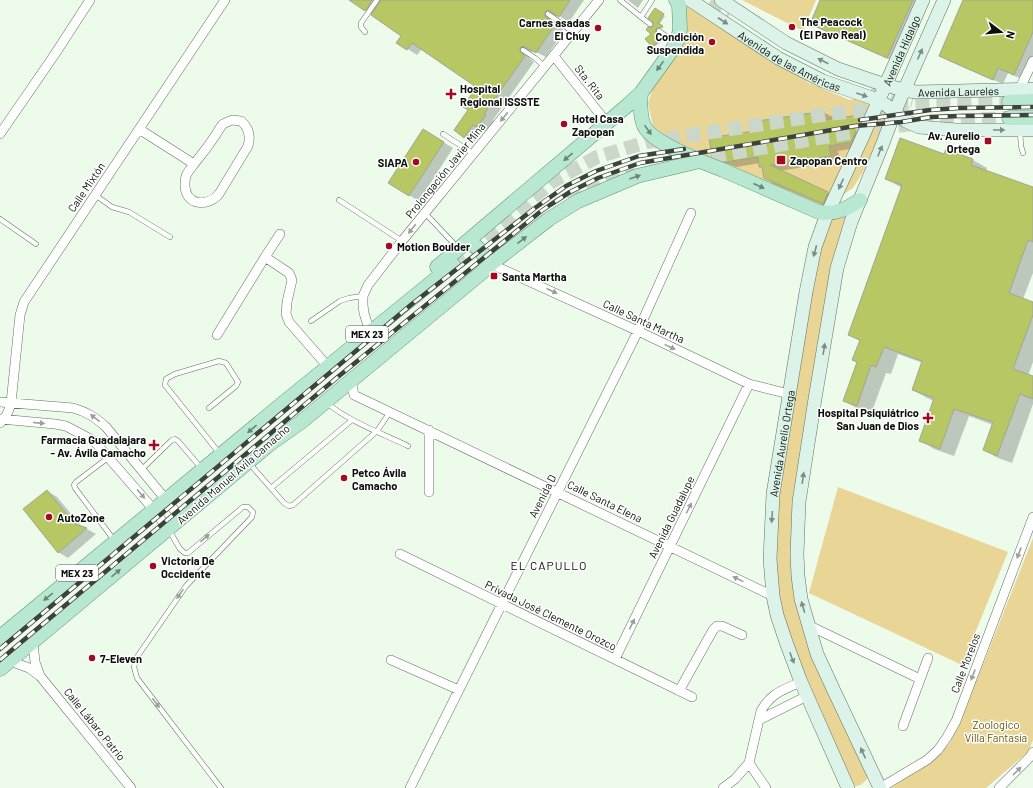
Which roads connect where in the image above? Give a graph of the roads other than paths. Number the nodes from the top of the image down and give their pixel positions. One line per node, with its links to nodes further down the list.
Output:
1 (90, 0): 37 (street)
2 (225, 0): 34 (street, Calle Mixtón)
3 (377, 0): 15 (lane)
4 (599, 0): 16 (street, Prolongación Javier Mina)
5 (620, 0): 12 (lane)
6 (652, 0): 12 (lane)
7 (721, 0): 22 (main road, Avenida de las Américas, one-way to 7)
8 (923, 0): 22 (main road, Avenida Hidalgo)
9 (944, 0): 24 (main road, Avenida Hidalgo, one-way to 9)
10 (683, 1): 17 (main road); 27 (main road, Avenida de las Américas, one-way to 27)
11 (548, 14): 16 (lane)
12 (641, 17): 13 (lane)
13 (650, 24)
14 (659, 31): 17 (lane)
15 (366, 32)
16 (573, 32): 19 (street, Prolongación Javier Mina)
17 (676, 44): 26 (main road, one-way to 26)
18 (523, 50): 21 (lane)
19 (554, 56): 21 (street, Prolongación Javier Mina); 33 (street, Sta. Rita)
20 (1033, 61): 25 (street)
21 (545, 67): 40 (street, Prolongación Javier Mina, one-way to 40)
22 (885, 85): 24 (main road, Avenida Laureles); 27 (main road, Avenida Hidalgo)
23 (1033, 89): 25 (main road, Avenida Laureles)
24 (904, 90): 25 (main road, Avenida Laureles); 30 (main road, Avenida Hidalgo)
25 (1019, 90)
26 (641, 93): 33 (main road); 41 (main road, one-way to 41)
27 (878, 100): 30 (main road, Avenida de las Américas); 48 (main road, Avenida Aurelio Ortega, one-way to 48)
28 (1033, 101): 29 (main road, Avenida Laureles)
29 (1009, 102)
30 (895, 111): 35 (main road, one-way to 35); 45 (main road, one-way to 30)
31 (1008, 118): 32 (main road)
32 (1033, 118)
33 (607, 123): 54 (main road, one-way to 54)
34 (139, 129): 42 (street); 43 (street, Calle Mixtón)
35 (1019, 130): 36 (main road); 39 (lane)
36 (1033, 130)
37 (0, 134)
38 (444, 134): 40 (lane)
39 (1023, 153)
40 (474, 154): 46 (street, Prolongación Javier Mina)
41 (700, 162): 48 (main road, one-way to 48); 57 (main road, one-way to 41)
42 (194, 164): 42 (street)
43 (95, 196): 51 (lane); 70 (street, Calle Mixtón)
44 (339, 200): 52 (lane)
45 (860, 200): 48 (main road); 98 (main road, one-way to 45)
46 (425, 212): 52 (street, Prolongación Javier Mina, one-way to 52); 54 (lane)
47 (691, 213): 62 (street, Avenida D)
48 (827, 214): 67 (main road, Avenida Aurelio Ortega, one-way to 67)
49 (0, 220): 53 (lane)
50 (280, 234): 55 (street)
51 (170, 237)
52 (402, 241): 59 (street, Prolongación Javier Mina)
53 (36, 244)
54 (463, 246): 57 (main road); 61 (main road)
55 (265, 257): 63 (street); 64 (street)
56 (453, 265): 71 (main road, Avenida Manuel Ávila Camacho / MEX 23)
57 (488, 267): 62 (street, Calle Santa Martha, one-way to 62); 65 (main road)
58 (465, 279): 78 (main road, Avenida Manuel Ávila Camacho / MEX 23)
59 (363, 296): 60 (lane); 61 (street)
60 (311, 321)
61 (368, 326): 64 (main road)
62 (638, 331): 66 (street, Calle Santa Martha, one-way to 66); 87 (street, Avenida D)
63 (217, 335)
64 (323, 361): 71 (main road)
65 (351, 380): 69 (main road); 73 (street, Calle Santa Elena)
66 (748, 384): 67 (street, Calle Santa Martha); 94 (street, Avenida Guadalupe, one-way to 66)
67 (789, 394): 96 (main road, Avenida Aurelio Ortega, one-way to 96)
68 (0, 402): 70 (street)
69 (324, 402): 74 (lane); 78 (main road)
70 (12, 403): 75 (street); 83 (street, one-way to 70)
71 (282, 404): 80 (main road, Avenida Manuel Ávila Camacho / MEX 23, one-way to 80)
72 (209, 408): 80 (lane)
73 (390, 412): 76 (street, Calle Santa Elena); 77 (lane)
74 (352, 420): 77 (lane); 85 (lane)
75 (1, 421): 81 (street, one-way to 81)
76 (429, 430): 86 (street); 87 (street, Calle Santa Elena)
77 (377, 431): 79 (lane); 85 (lane)
78 (270, 444): 82 (main road, Avenida Manuel Ávila Camacho / MEX 23)
79 (408, 446)
80 (221, 455): 84 (main road, Avenida Manuel Ávila Camacho / MEX 23)
81 (109, 457): 89 (street, one-way to 89); 93 (lane)
82 (248, 462): 85 (lane); 91 (main road, Avenida Manuel Ávila Camacho / MEX 23)
83 (141, 470): 84 (lane); 88 (street)
84 (203, 470): 88 (main road, Avenida Manuel Ávila Camacho / MEX 23)
85 (271, 488)
86 (429, 492)
87 (558, 492): 94 (street, Calle Santa Elena); 97 (street, Avenida D)
88 (166, 500): 89 (main road, Avenida Manuel Ávila Camacho / MEX 23); 91 (street)
89 (154, 510): 92 (street); 93 (main road, Avenida Manuel Ávila Camacho / MEX 23)
90 (1033, 517): 122 (street, Calle Morelos, one-way to 122)
91 (182, 518): 92 (main road, Avenida Manuel Ávila Camacho / MEX 23)
92 (168, 529): 101 (main road, Avenida Manuel Ávila Camacho / MEX 23, one-way to 92); 117 (lane, one-way to 117)
93 (116, 542): 100 (main road, Avenida Manuel Ávila Camacho / MEX 23, one-way to 100)
94 (670, 546): 96 (street, Calle Santa Elena, one-way to 94); 103 (street, Avenida Guadalupe, one-way to 94)
95 (400, 554): 97 (street, Privada José Clemente Orozco)
96 (773, 596): 108 (main road, Avenida Aurelio Ortega, one-way to 108)
97 (502, 604): 103 (street, Privada José Clemente Orozco); 109 (street, Avenida D)
98 (808, 625): 107 (street); 122 (main road, one-way to 98)
99 (742, 635): 110 (street)
100 (0, 637)
101 (33, 642): 105 (main road, Avenida Manuel Ávila Camacho / MEX 23); 106 (street, Calle Lábaro Patrio)
102 (928, 658): 107 (street)
103 (615, 659): 110 (street, Privada José Clemente Orozco)
104 (391, 660): 109 (street)
105 (5, 665): 106 (street, Calle Lábaro Patrio)
106 (40, 676): 116 (street, Calle Lábaro Patrio)
107 (920, 679): 113 (street)
108 (804, 689): 112 (street); 112 (street); 121 (main road, Avenida Aurelio Ortega)
109 (459, 690): 118 (street, Avenida D)
110 (679, 691): 111 (street, Privada José Clemente Orozco)
111 (692, 697)
112 (759, 720): 115 (street)
113 (903, 726)
114 (1033, 752): 123 (street, one-way to 114)
115 (749, 763): 119 (street); 120 (street)
116 (131, 788)
117 (221, 788)
118 (410, 788)
119 (723, 788)
120 (766, 788)
121 (848, 788)
122 (880, 788)
123 (1000, 788)

